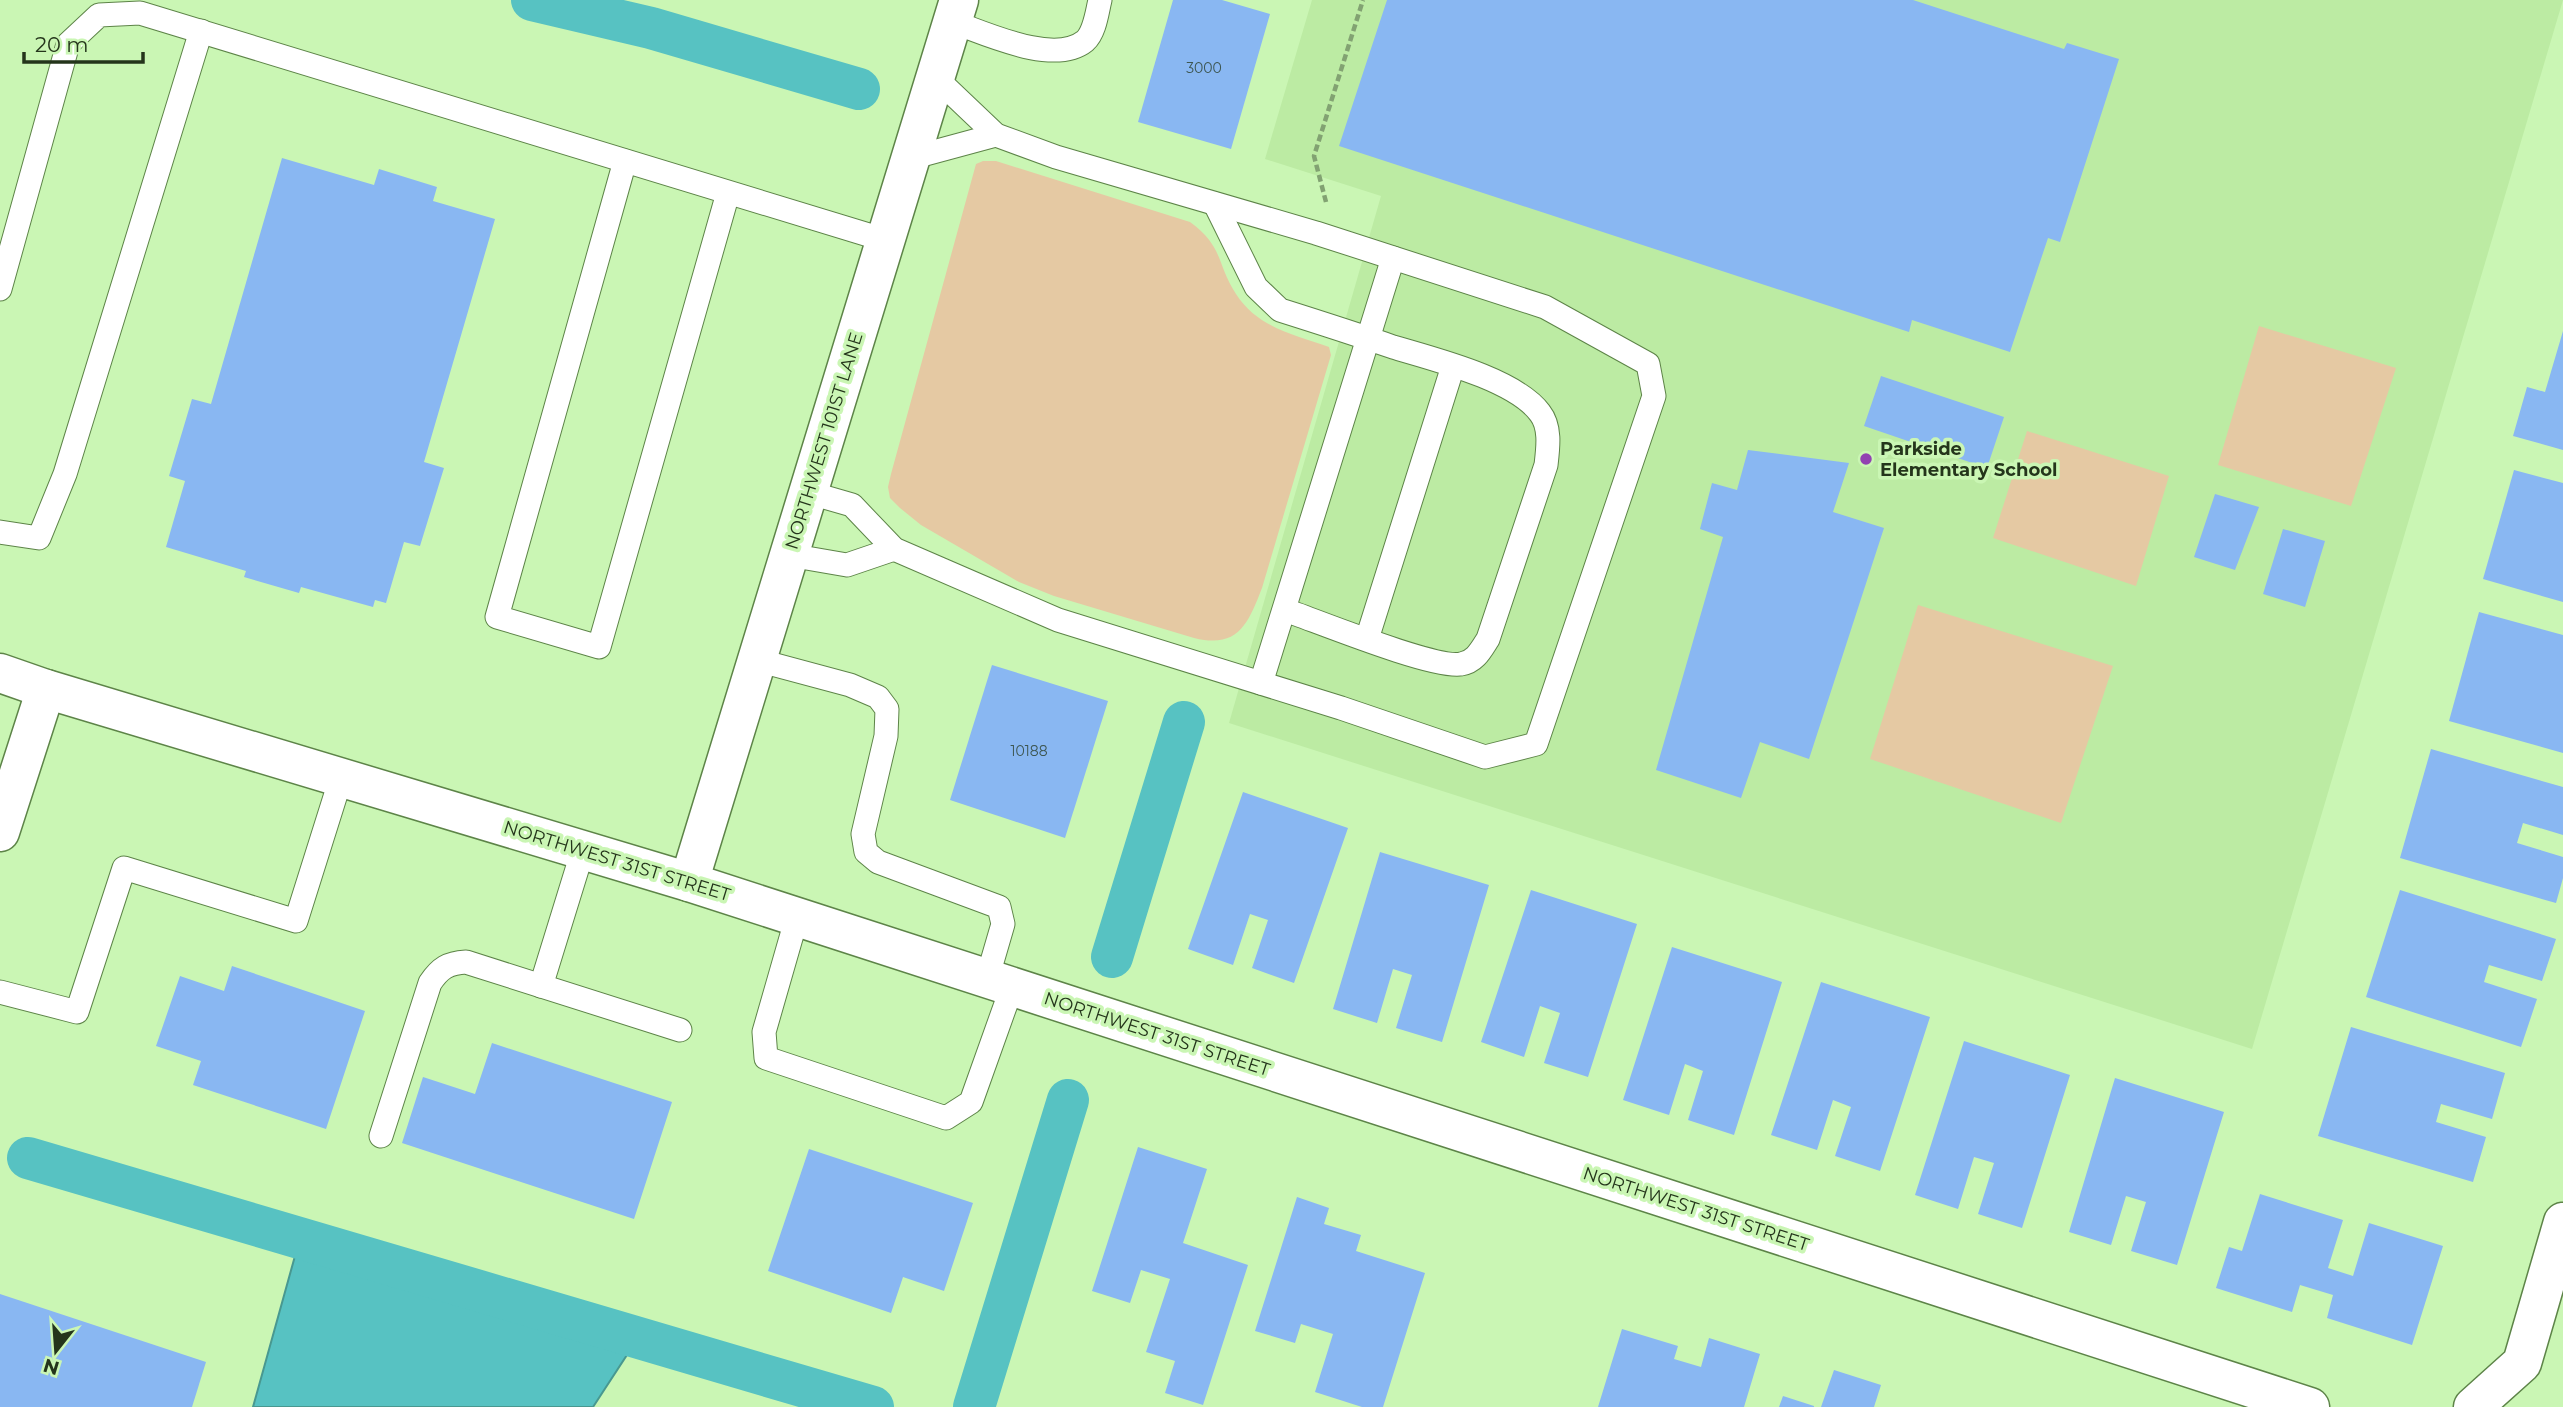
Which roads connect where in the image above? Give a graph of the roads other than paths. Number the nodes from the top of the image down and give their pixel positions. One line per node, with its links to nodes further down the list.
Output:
1 (1100, 0): 2 (lane)
2 (952, 7): 4 (street, NORTHWEST 101ST LANE)
3 (201, 31): 7 (lane); 12 (lane); 16 (lane)
4 (935, 77): 5 (lane); 6 (street, NORTHWEST 101ST LANE)
5 (996, 135): 6 (lane); 9 (lane)
6 (911, 158): 10 (street, NORTHWEST 101ST LANE)
7 (625, 161): 8 (lane); 8 (lane)
8 (729, 192): 10 (lane)
9 (1215, 204): 11 (lane); 13 (lane)
10 (885, 240): 15 (street, NORTHWEST 101ST LANE)
11 (1393, 258): 13 (lane); 23 (lane)
12 (0, 289)
13 (1368, 338): 14 (lane); 19 (lane)
14 (1453, 366): 20 (lane); 20 (lane)
15 (807, 492): 17 (lane); 18 (street, NORTHWEST 101ST LANE)
16 (0, 532)
17 (894, 549): 18 (lane); 23 (lane)
18 (789, 555): 21 (street, NORTHWEST 101ST LANE)
19 (1284, 610): 20 (lane); 23 (lane)
20 (1367, 639)
21 (757, 660): 28 (street, NORTHWEST 101ST LANE); 30 (lane)
22 (0, 673): 24 (street, NORTHWEST 31ST STREET)
23 (1261, 683)
24 (46, 689): 25 (street, NORTHWEST 31ST STREET); 26 (street)
25 (341, 778): 27 (street, NORTHWEST 31ST STREET); 32 (lane)
26 (0, 832)
27 (583, 850): 28 (street, NORTHWEST 31ST STREET); 31 (lane)
28 (689, 882): 29 (street, NORTHWEST 31ST STREET)
29 (797, 917): 30 (street, NORTHWEST 31ST STREET); 30 (lane)
30 (999, 983): 36 (street, NORTHWEST 31ST STREET)
31 (541, 986): 33 (lane); 34 (lane)
32 (0, 992)
33 (680, 1030)
34 (381, 1136)
35 (2563, 1222): 37 (street)
36 (2310, 1407)
37 (2473, 1407)

